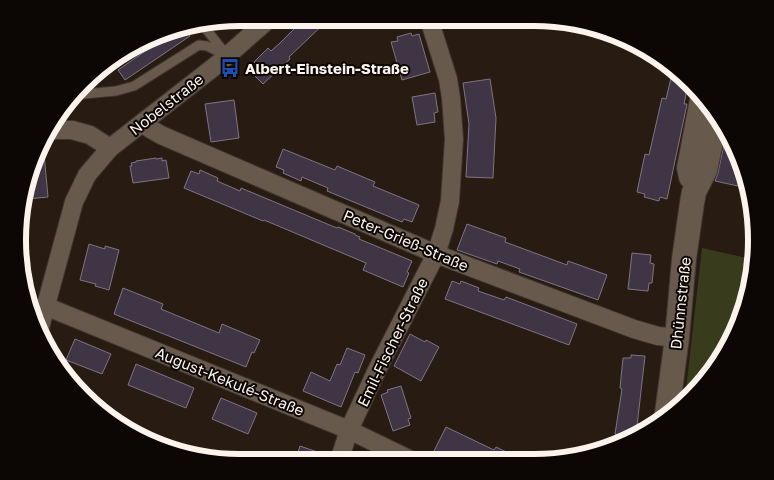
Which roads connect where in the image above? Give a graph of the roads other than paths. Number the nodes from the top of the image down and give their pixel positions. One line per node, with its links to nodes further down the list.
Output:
1 (261, 26): 4 (street, Nobelstraße)
2 (431, 26): 12 (street, Emil-Fischer-Straße)
3 (206, 29): 4 (lane)
4 (227, 56): 5 (lane); 7 (street, Nobelstraße)
5 (84, 94)
6 (701, 106): 11 (main road, Dhünnstraße)
7 (143, 122): 10 (street, Nobelstraße); 12 (street, Peter-Grieß-Straße)
8 (714, 125): 11 (main road, Dhünnstraße)
9 (57, 130): 10 (street)
10 (110, 148): 13 (street)
11 (694, 192): 15 (main road, Dhünnstraße)
12 (436, 254): 15 (street, Peter-Grieß-Straße); 17 (street, Emil-Fischer-Straße)
13 (45, 306): 14 (street); 17 (street, August-Kekulé-Straße)
14 (42, 319)
15 (677, 338): 16 (main road, Dhünnstraße)
16 (668, 407)
17 (349, 430): 18 (street, Emil-Fischer-Straße); 19 (street, August-Kekulé-Straße)
18 (341, 454)
19 (397, 454)

